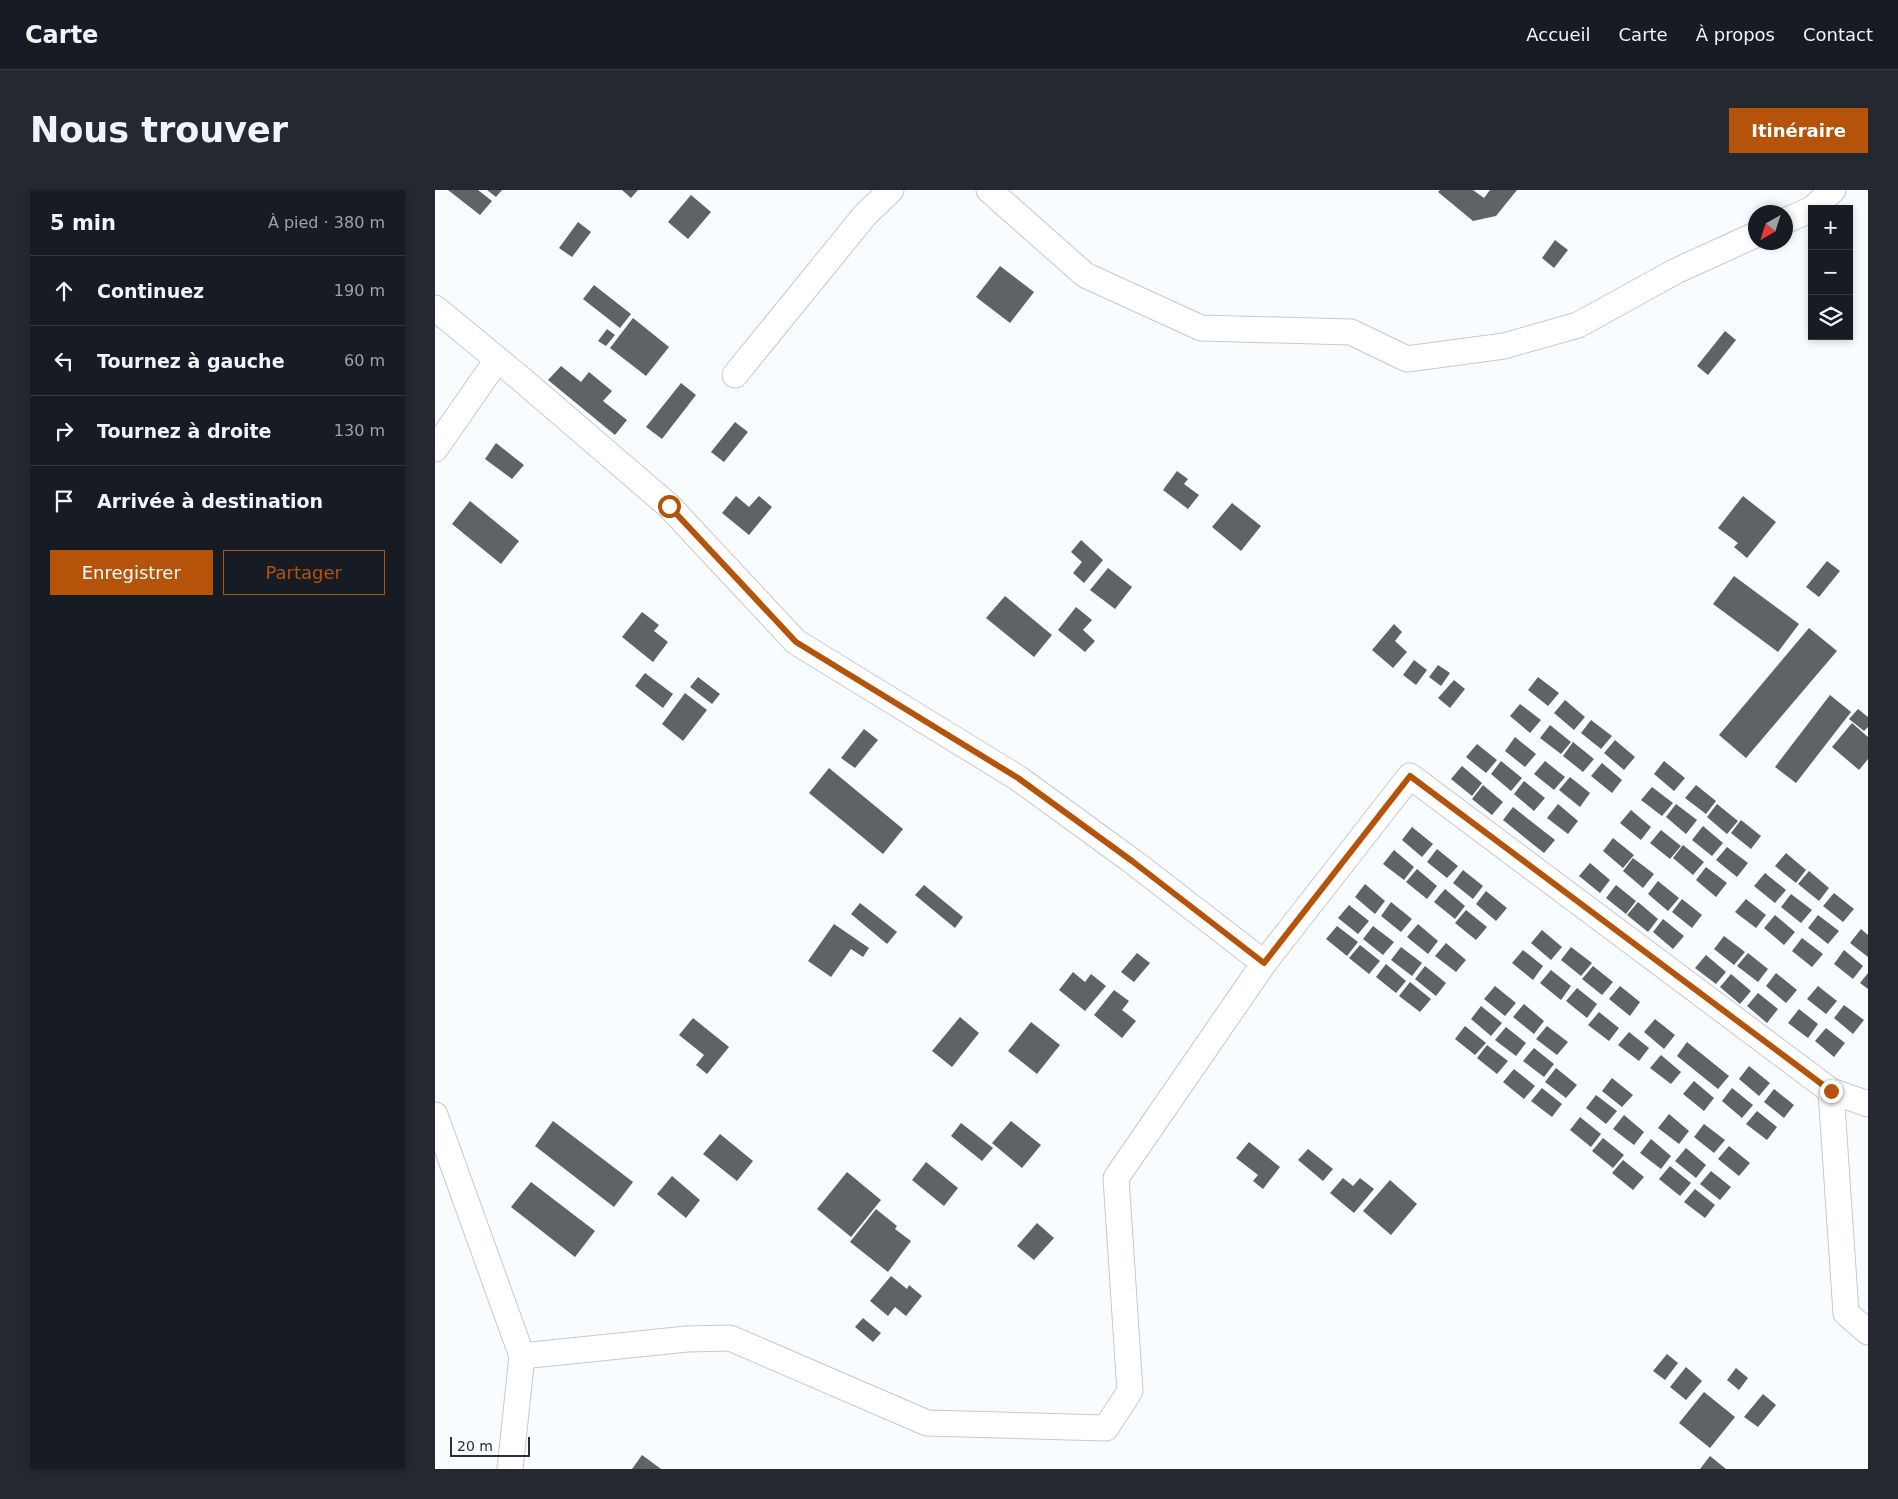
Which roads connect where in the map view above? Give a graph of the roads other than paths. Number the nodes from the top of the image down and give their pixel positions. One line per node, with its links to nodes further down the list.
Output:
1 (891, 190): 10 (street)
2 (989, 190): 7 (street)
3 (1833, 190): 4 (street)
4 (1816, 205)
5 (1808, 211): 6 (street)
6 (1793, 217)
7 (1748, 238)
8 (435, 308): 9 (street)
9 (497, 360): 11 (street); 12 (street)
10 (735, 375)
11 (435, 449)
12 (1264, 963): 13 (street); 17 (street)
13 (1831, 1091): 14 (street); 16 (street)
14 (1868, 1104)
15 (435, 1115): 17 (street)
16 (1868, 1332)
17 (522, 1356): 18 (street)
18 (510, 1469)

